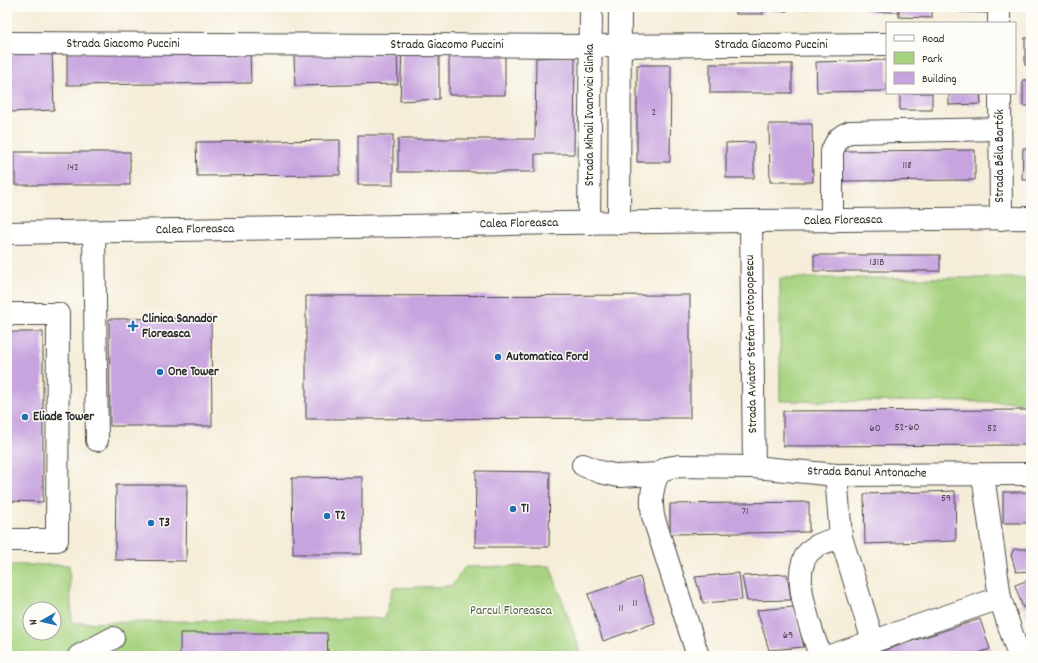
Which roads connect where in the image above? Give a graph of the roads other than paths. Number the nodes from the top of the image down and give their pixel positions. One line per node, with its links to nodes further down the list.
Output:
1 (591, 7): 7 (street, Strada Mihail Ivanovici Glinka)
2 (620, 7): 8 (street)
3 (999, 7): 4 (street)
4 (999, 22)
5 (7, 43): 7 (street, Strada Giacomo Puccini)
6 (886, 44): 8 (street, Strada Giacomo Puccini)
7 (590, 46): 8 (street, Strada Giacomo Puccini); 15 (street, Strada Mihail Ivanovici Glinka)
8 (620, 46): 16 (street)
9 (1000, 94): 10 (street, Strada Béla Bartók)
10 (1000, 129): 12 (street, Strada Béla Bartók); 13 (street)
11 (1031, 218): 12 (street, Calea Floreasca)
12 (1001, 219): 13 (street, Calea Floreasca)
13 (832, 221): 14 (street, Calea Floreasca)
14 (751, 222): 16 (street, Calea Floreasca); 22 (street, Strada Aviator Stefan Protopopescu)
15 (589, 223): 16 (street, Calea Floreasca); 17 (street, Calea Floreasca)
16 (619, 223)
17 (94, 232): 18 (street, Calea Floreasca); 20 (street)
18 (11, 235)
19 (7, 314): 28 (street)
20 (97, 440)
21 (583, 465): 23 (street, Strada Banul Antonache)
22 (754, 467): 23 (street, Strada Banul Antonache); 26 (street, Strada Banul Antonache)
23 (658, 474): 33 (street)
24 (983, 474): 25 (street, Strada Banul Antonache); 26 (street, Strada Banul Antonache); 29 (street)
25 (1031, 474)
26 (836, 475): 27 (street)
27 (841, 537): 31 (street); 34 (street)
28 (7, 540)
29 (1000, 598): 31 (street); 36 (street)
30 (113, 638): 32 (street)
31 (874, 640): 35 (street)
32 (79, 656)
33 (698, 656)
34 (820, 656)
35 (830, 656)
36 (1019, 656)

